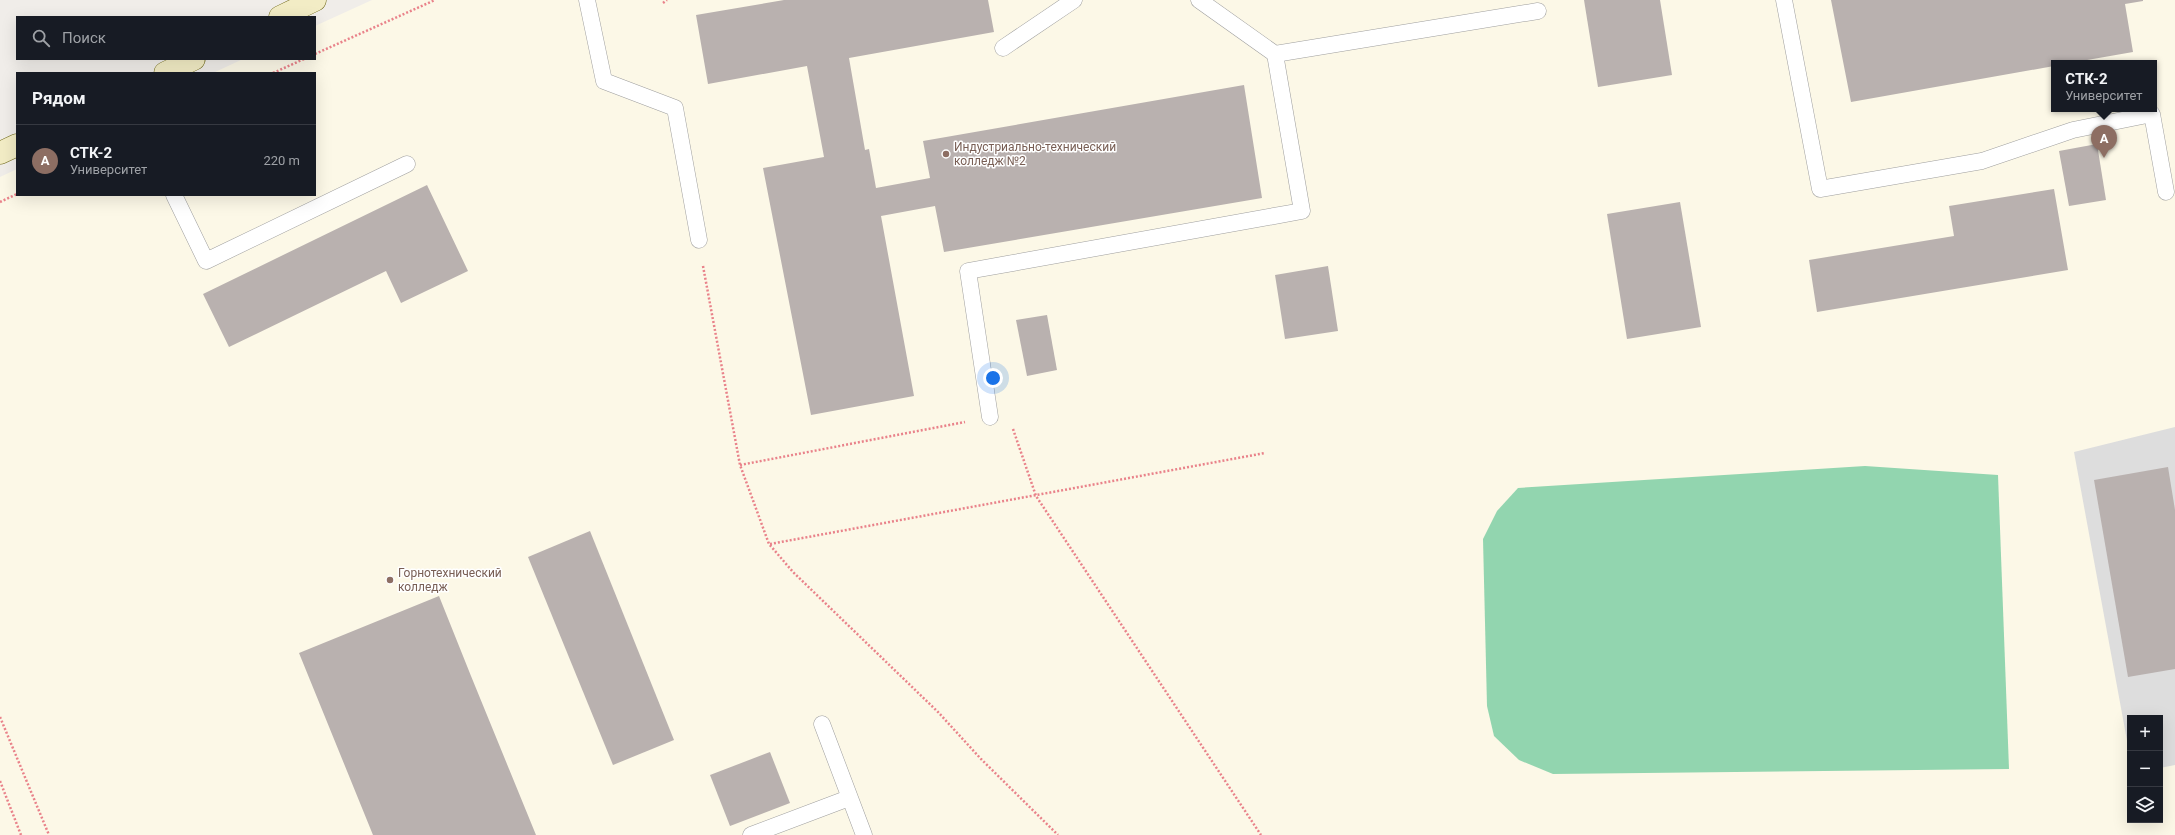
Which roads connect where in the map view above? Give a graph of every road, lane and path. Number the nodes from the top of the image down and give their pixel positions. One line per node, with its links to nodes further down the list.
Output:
1 (315, 0): 10 (street)
2 (435, 0): 12 (path)
3 (587, 0): 25 (lane)
4 (667, 0): 8 (path)
5 (1074, 0): 11 (lane)
6 (1199, 0): 13 (lane)
7 (1784, 0): 21 (lane)
8 (663, 3)
9 (1538, 11): 13 (lane)
10 (282, 16)
11 (1003, 48)
12 (316, 54)
13 (1275, 54): 26 (lane)
14 (192, 60): 16 (street)
15 (302, 60): 17 (path)
16 (167, 72)
17 (275, 72)
18 (16, 145): 19 (street)
19 (0, 153)
20 (406, 164): 23 (lane)
21 (2166, 192)
22 (16, 194): 24 (path)
23 (174, 196)
24 (0, 202)
25 (698, 240): 28 (path)
26 (990, 417): 28 (path); 29 (path)
27 (1265, 453): 29 (path)
28 (740, 465): 30 (path)
29 (1036, 496): 30 (path); 40 (path)
30 (769, 544): 39 (path)
31 (0, 717): 36 (path)
32 (822, 724): 34 (lane)
33 (0, 781): 35 (path)
34 (850, 798): 37 (lane); 38 (lane)
35 (21, 835)
36 (49, 835)
37 (751, 835)
38 (864, 835)
39 (1058, 835)
40 (1261, 835)

